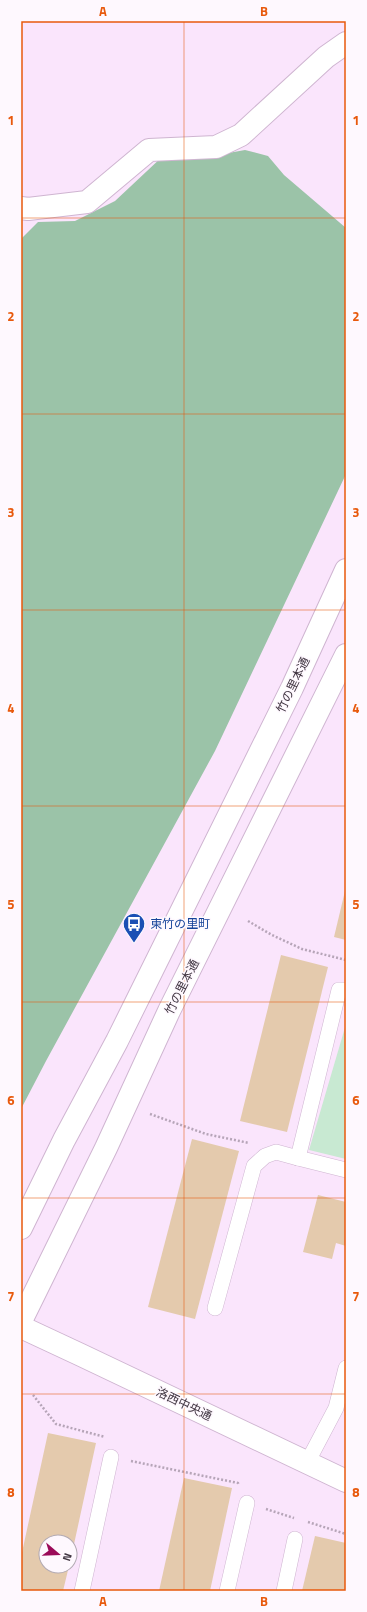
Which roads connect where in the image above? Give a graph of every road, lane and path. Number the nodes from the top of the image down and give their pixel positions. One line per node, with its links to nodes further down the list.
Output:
1 (346, 43): 2 (street)
2 (23, 212)
3 (346, 570): 12 (street, 竹の里本通)
4 (346, 654): 14 (street, 竹の里本通)
5 (248, 921): 6 (path)
6 (346, 960)
7 (346, 990): 10 (lane)
8 (150, 1114): 9 (path)
9 (276, 1152): 10 (lane); 13 (lane)
10 (298, 1158): 11 (lane)
11 (346, 1170)
12 (21, 1228)
13 (215, 1308)
14 (21, 1321)
15 (21, 1327): 19 (street, 洛西中央通)
16 (346, 1368): 19 (lane)
17 (33, 1395): 18 (path)
18 (111, 1457): 21 (path); 26 (lane)
19 (307, 1463): 20 (street, 洛西中央通)
20 (346, 1482)
21 (247, 1503): 22 (path); 27 (lane)
22 (296, 1519)
23 (303, 1521): 24 (path)
24 (346, 1534)
25 (295, 1539): 28 (lane)
26 (82, 1591)
27 (227, 1591)
28 (284, 1591)

